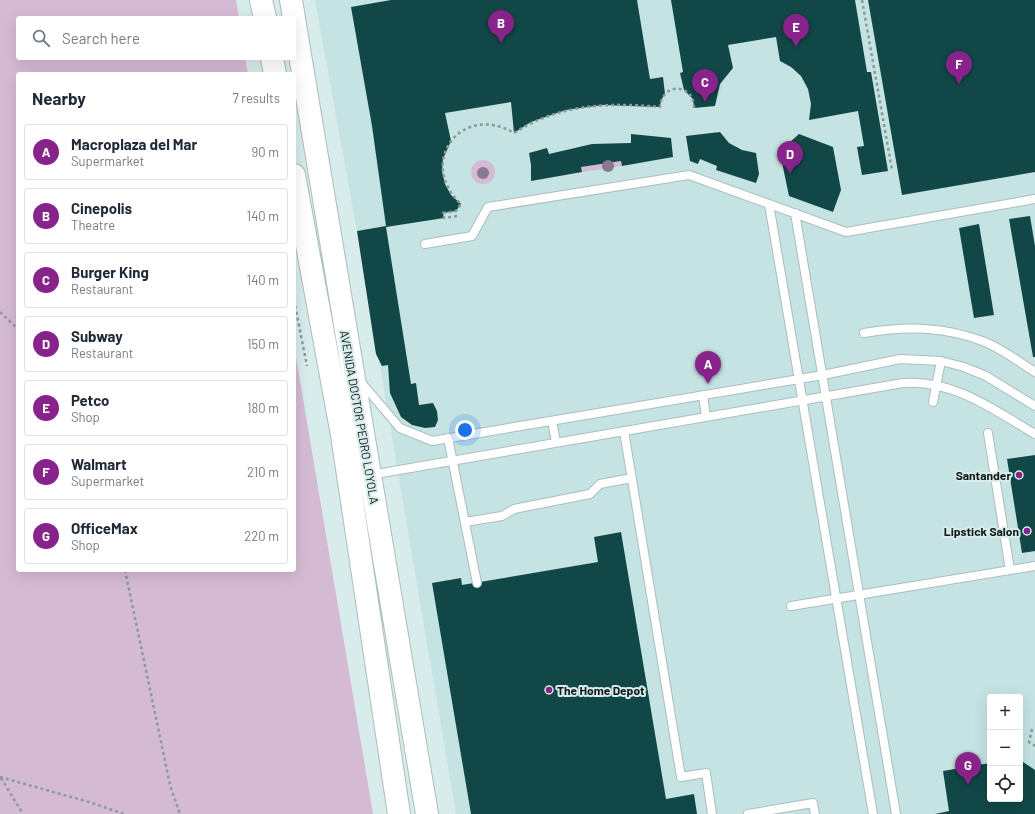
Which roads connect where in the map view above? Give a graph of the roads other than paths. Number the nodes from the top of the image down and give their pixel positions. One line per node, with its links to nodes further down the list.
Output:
1 (261, 0): 3 (main road)
2 (291, 0): 4 (main road, AVENIDA DOCTOR PEDRO LOYOLA)
3 (265, 16)
4 (294, 16)
5 (296, 31): 15 (main road, AVENIDA DOCTOR PEDRO LOYOLA)
6 (272, 60): 7 (main road)
7 (275, 72)
8 (296, 187): 30 (main road, AVENIDA DOCTOR PEDRO LOYOLA)
9 (1035, 199): 11 (lane)
10 (769, 204): 11 (lane); 12 (lane); 18 (lane)
11 (796, 213): 17 (lane)
12 (426, 244)
13 (864, 333): 16 (lane)
14 (941, 361): 17 (lane); 19 (lane); 24 (lane)
15 (351, 369): 31 (lane); 34 (main road, AVENIDA DOCTOR PEDRO LOYOLA)
16 (1035, 372)
17 (823, 375): 18 (lane); 21 (lane)
18 (799, 379): 20 (lane); 22 (lane)
19 (936, 385): 21 (lane); 23 (lane); 29 (lane)
20 (703, 395): 25 (lane); 26 (lane)
21 (826, 396): 22 (lane); 40 (lane)
22 (803, 400): 25 (lane); 41 (lane)
23 (932, 402)
24 (1035, 406)
25 (706, 417): 27 (lane)
26 (552, 421): 31 (lane); 32 (lane)
27 (624, 431): 32 (lane); 35 (lane)
28 (988, 433): 38 (lane)
29 (1035, 434)
30 (342, 435): 34 (lane); 43 (main road, AVENIDA DOCTOR PEDRO LOYOLA)
31 (448, 438): 33 (lane)
32 (556, 442): 33 (lane)
33 (453, 460): 34 (lane); 36 (lane)
34 (363, 468): 44 (main road, AVENIDA DOCTOR PEDRO LOYOLA)
35 (632, 478): 36 (lane); 45 (lane)
36 (465, 522): 39 (lane)
37 (1035, 566): 38 (lane)
38 (1010, 570): 40 (lane)
39 (477, 583)
40 (859, 595): 41 (lane); 49 (lane)
41 (836, 599): 42 (lane); 48 (lane)
42 (792, 606)
43 (399, 814)
44 (427, 814)
45 (712, 814)
46 (748, 814): 47 (lane)
47 (815, 814)
48 (872, 814)
49 (896, 814)

